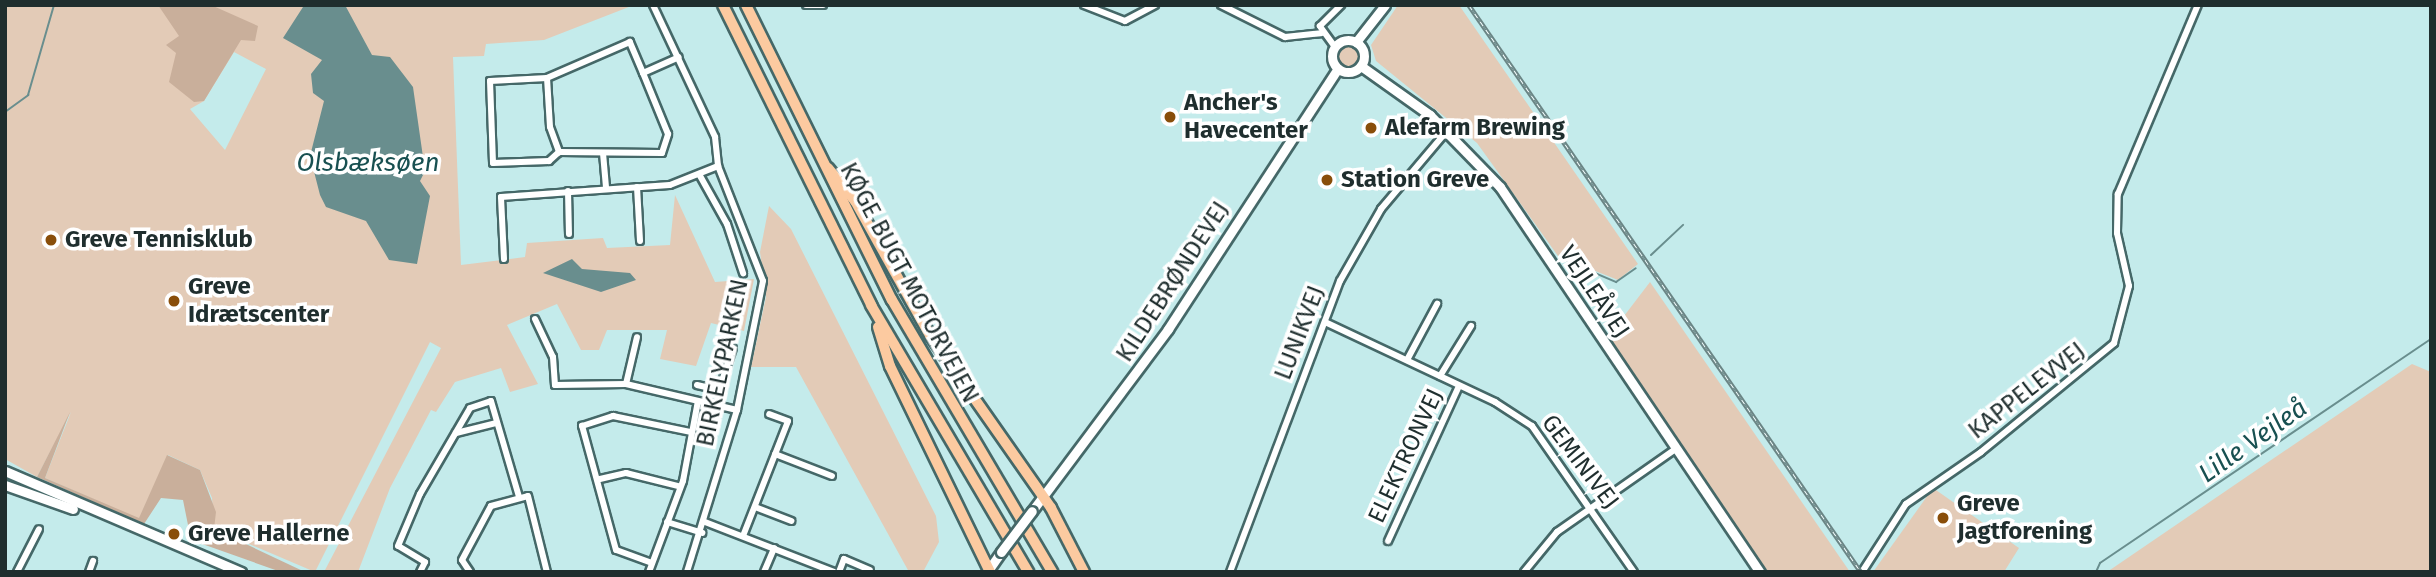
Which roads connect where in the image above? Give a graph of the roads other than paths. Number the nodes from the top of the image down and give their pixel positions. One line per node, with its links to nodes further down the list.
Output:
1 (653, 5): 15 (street, BIRKELYPARKEN)
2 (723, 5): 33 (highway, KØGE BUGT MOTORVEJEN)
3 (746, 5): 22 (highway, KØGE BUGT MOTORVEJEN)
4 (806, 5): 5 (street)
5 (823, 5)
6 (1084, 5): 7 (street)
7 (1155, 5)
8 (1221, 5): 12 (street)
9 (1341, 5): 12 (street)
10 (1385, 5): 13 (street)
11 (2198, 5): 94 (street, KAPPELEVVEJ)
12 (1321, 33): 14 (street)
13 (1356, 42): 14 (street); 16 (street)
14 (1335, 47): 17 (street)
15 (679, 57): 18 (street); 24 (street, BIRKELYPARKEN)
16 (1361, 66): 17 (street); 20 (street, VEJLEÅVEJ)
17 (1338, 68): 60 (street, KILDEBRØNDEVEJ)
18 (643, 73): 19 (street); 23 (street)
19 (547, 78): 21 (street); 21 (street)
20 (1447, 131): 36 (street, LUNIKVEJ); 53 (street, VEJLEÅVEJ)
21 (559, 152): 23 (street)
22 (815, 152): 60 (highway); 88 (highway, KØGE BUGT MOTORVEJEN)
23 (603, 153): 27 (street)
24 (718, 166): 25 (street); 48 (street, BIRKELYPARKEN)
25 (699, 174): 26 (street); 32 (street)
26 (637, 187): 27 (street); 30 (street)
27 (606, 188): 28 (street)
28 (568, 191): 29 (street); 31 (street)
29 (569, 234)
30 (640, 241)
31 (505, 259)
32 (743, 273)
33 (871, 304): 76 (highway); 87 (highway, KØGE BUGT MOTORVEJEN)
34 (1437, 304): 40 (street)
35 (535, 319): 42 (street)
36 (1325, 322): 40 (street, GEMINIVEJ); 90 (street, LUNIKVEJ)
37 (1471, 326): 41 (street)
38 (637, 337): 42 (street)
39 (733, 348): 45 (street)
40 (1407, 360): 41 (street, GEMINIVEJ)
41 (1440, 376): 44 (street, GEMINIVEJ)
42 (626, 384): 46 (street)
43 (698, 385): 45 (street)
44 (1459, 386): 63 (street, GEMINIVEJ); 71 (street, ELEKTRONVEJ)
45 (719, 390): 47 (street)
46 (698, 401): 47 (street); 51 (street)
47 (716, 405): 48 (street)
48 (737, 410): 67 (street, BIRKELYPARKEN)
49 (769, 414): 54 (street)
50 (496, 423): 52 (street); 52 (street); 61 (street)
51 (691, 432): 57 (street); 59 (street)
52 (456, 433): 80 (street)
53 (1677, 448): 63 (street); 93 (street, VEJLEÅVEJ)
54 (775, 454): 56 (street); 62 (street)
55 (5, 471): 64 (street)
56 (832, 476)
57 (600, 480): 59 (street); 74 (street)
58 (5, 485): 64 (street)
59 (678, 486): 66 (street)
60 (1043, 495): 76 (street, KILDEBRØNDEVEJ, bridge); 89 (highway)
61 (519, 497): 81 (street); 82 (street)
62 (755, 507): 65 (street); 70 (street)
63 (1591, 508): 91 (street); 92 (street, GEMINIVEJ)
64 (103, 518): 79 (street)
65 (791, 521)
66 (667, 522): 69 (street); 74 (street)
67 (705, 522): 69 (street, BIRKELYPARKEN); 70 (street)
68 (39, 529): 77 (street)
69 (702, 533): 84 (street, BIRKELYPARKEN)
70 (743, 536): 72 (street)
71 (1388, 541)
72 (774, 548): 85 (street); 86 (street)
73 (93, 561): 78 (street)
74 (652, 563): 83 (street)
75 (870, 570): 86 (street)
76 (989, 571)
77 (17, 572)
78 (89, 572)
79 (241, 572)
80 (420, 572)
81 (470, 572)
82 (547, 572)
83 (649, 572)
84 (687, 572)
85 (764, 572)
86 (836, 572)
87 (1028, 572)
88 (1052, 572)
89 (1084, 572)
90 (1230, 572)
91 (1524, 572)
92 (1634, 572)
93 (1760, 572)
94 (1862, 572)

